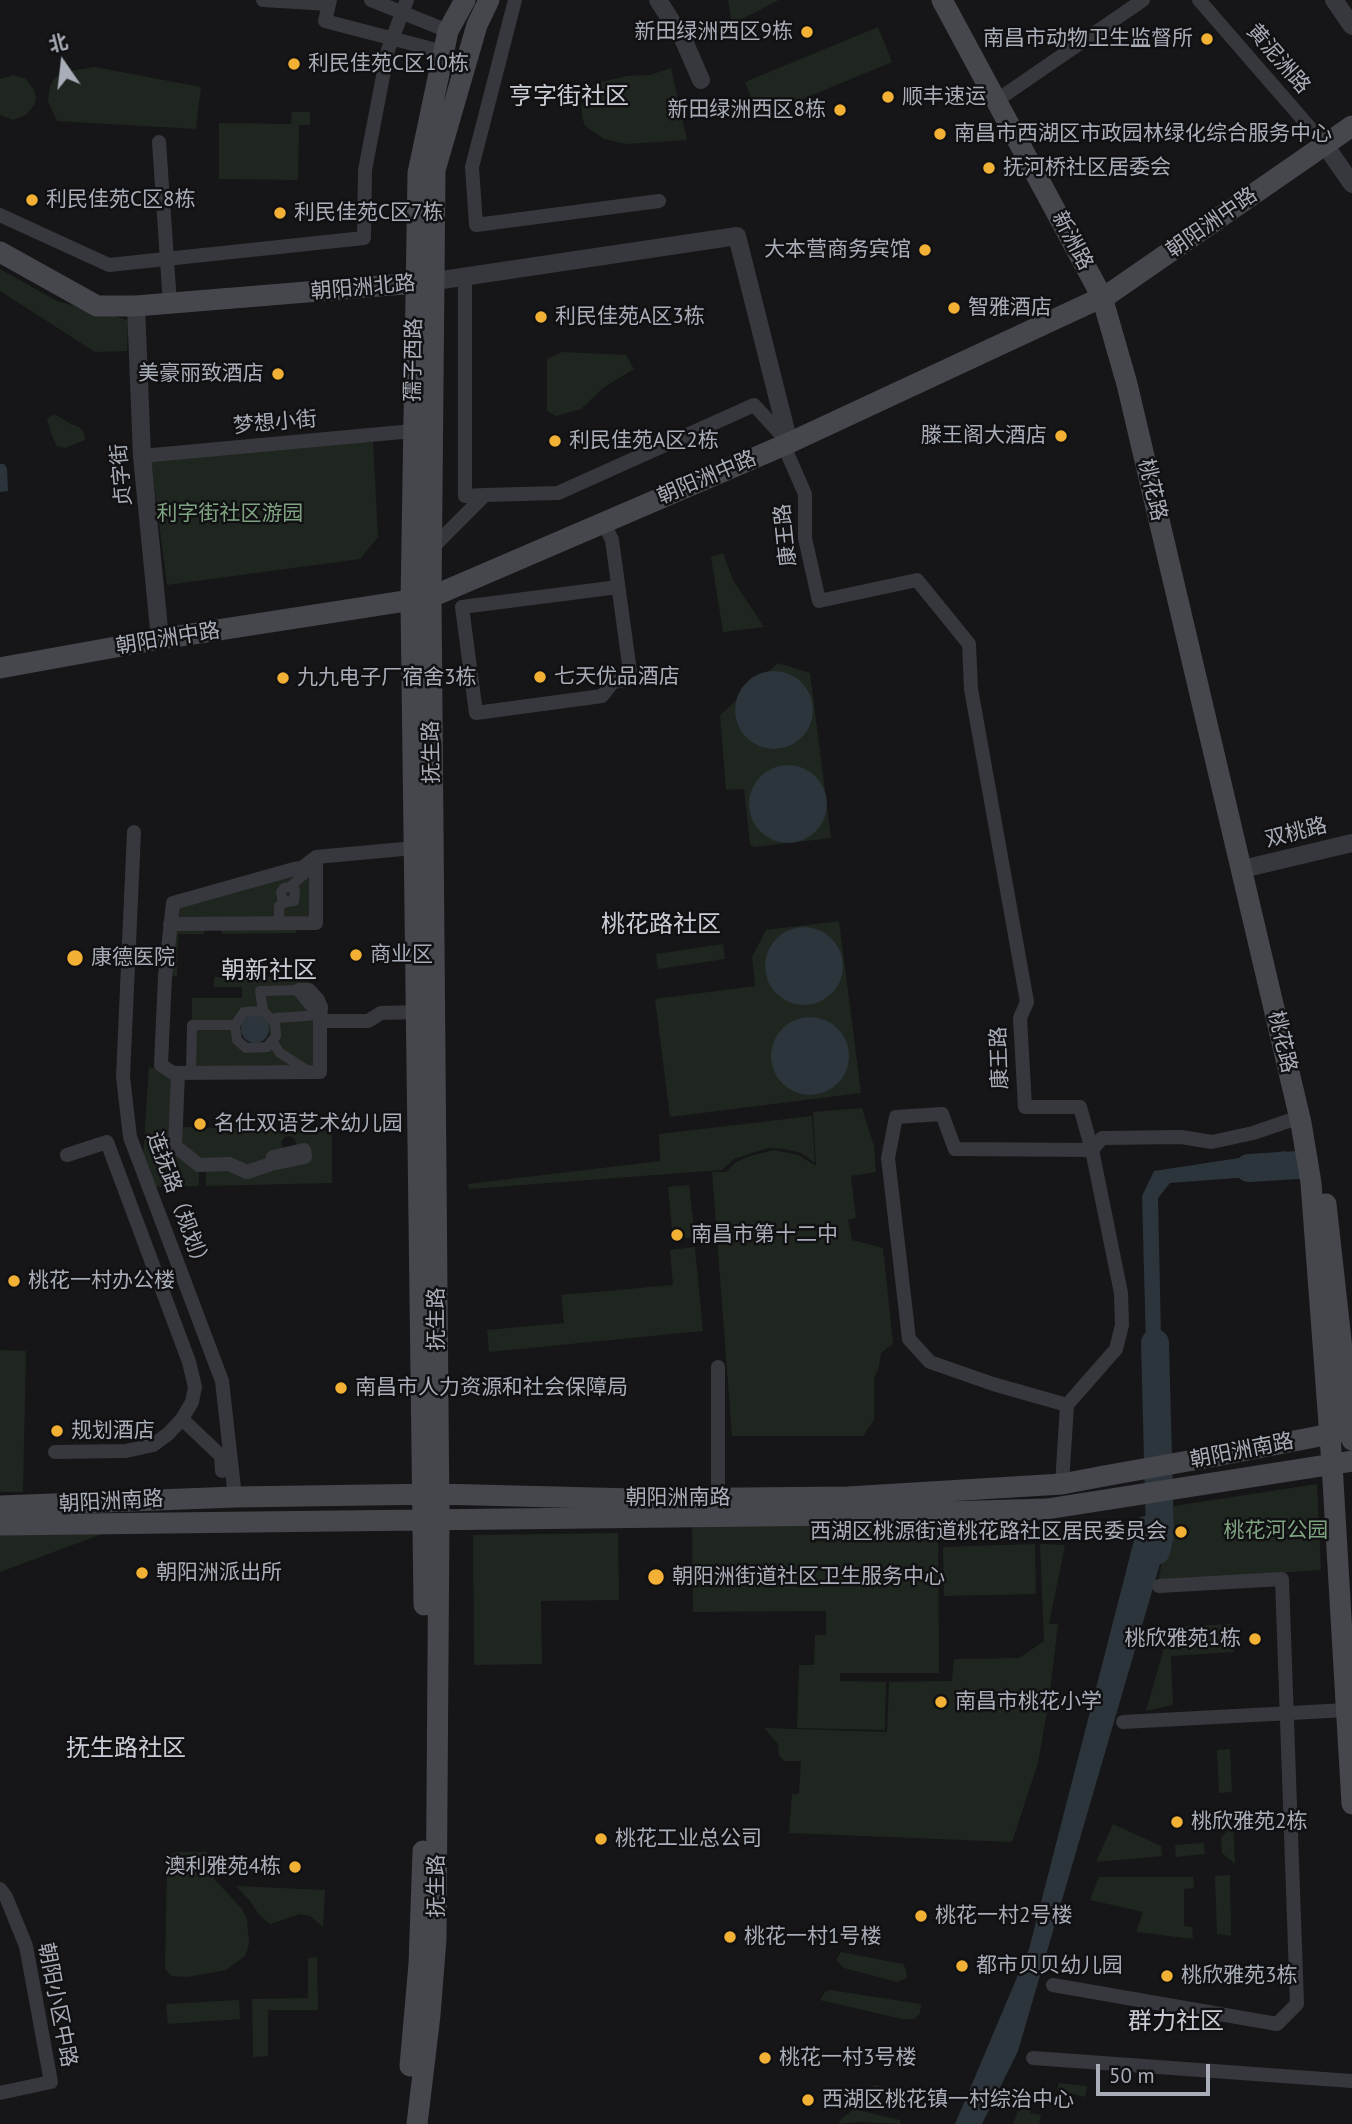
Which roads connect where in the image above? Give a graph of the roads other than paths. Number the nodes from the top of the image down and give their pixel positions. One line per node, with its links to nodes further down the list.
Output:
1 (263, 0): 12 (street)
2 (371, 0): 13 (street)
3 (465, 0): 16 (main road, 孺子西路)
4 (489, 0): 29 (main road, 孺子西路)
5 (515, 0): 23 (street)
6 (658, 0): 17 (street)
7 (942, 0): 30 (main road, 新洲路)
8 (952, 0): 18 (main road, 新洲路)
9 (1143, 0): 18 (street)
10 (1199, 0): 21 (street, 黄泥洲路)
11 (1334, 0): 14 (street)
12 (330, 2): 15 (street)
13 (405, 6): 15 (street); 16 (street)
14 (1352, 26)
15 (392, 38): 16 (street); 27 (street)
16 (446, 41): 29 (main road, 孺子西路)
17 (701, 80)
18 (1003, 96): 30 (main road, 新洲路)
19 (1352, 127): 21 (main road, 朝阳洲中路)
20 (159, 142): 27 (street)
21 (1325, 145): 22 (street); 30 (main road, 朝阳洲中路)
22 (1352, 184)
23 (659, 201)
24 (0, 215): 27 (street)
25 (737, 236): 28 (street, 朝阳洲北路); 34 (street, 康王路)
26 (0, 252): 32 (main road, 朝阳洲北路)
27 (167, 259): 31 (street)
28 (465, 277): 29 (street, 朝阳洲北路); 36 (street)
29 (425, 282): 31 (main road, 朝阳洲北路); 33 (main road, 孺子西路); 38 (main road, 孺子西路)
30 (1106, 295): 34 (main road, 朝阳洲中路); 47 (main road, 桃花路); 59 (main road, 桃花路)
31 (170, 304): 32 (main road, 朝阳洲北路)
32 (136, 306): 35 (street, 贞字街)
33 (413, 431): 35 (street, 梦想小街); 40 (main road, 孺子西路)
34 (787, 445): 36 (street); 37 (main road, 朝阳洲中路); 60 (street, 康王路)
35 (142, 456): 41 (street, 贞字街)
36 (485, 495): 38 (street)
37 (603, 522): 39 (street); 40 (main road, 朝阳洲中路)
38 (432, 548): 40 (main road, 孺子西路)
39 (618, 587): 39 (street)
40 (421, 600): 41 (main road, 朝阳洲中路); 45 (main road, 抚生路); 71 (main road, 抚生路)
41 (160, 639): 42 (main road, 朝阳洲中路)
42 (0, 668)
43 (134, 832): 72 (street, 连抚路（规划）)
44 (1352, 843): 47 (street, 双桃路)
45 (414, 848): 46 (street); 52 (main road, 抚生路)
46 (305, 865): 48 (street); 49 (street); 49 (street)
47 (1251, 867): 67 (main road, 桃花路)
48 (279, 917)
49 (170, 924): 58 (street)
50 (299, 990): 51 (street); 53 (street)
51 (263, 1011): 54 (street); 55 (street)
52 (417, 1013): 53 (street); 71 (main road, 抚生路)
53 (320, 1018): 54 (street); 57 (street)
54 (275, 1023): 56 (street)
55 (235, 1025): 56 (street); 58 (street)
56 (272, 1041): 57 (street)
57 (315, 1072): 58 (street)
58 (184, 1073): 62 (street)
59 (1300, 1117): 60 (street); 66 (main road, 桃花路)
60 (1092, 1150): 64 (street); 64 (street)
61 (67, 1155): 65 (street)
62 (271, 1164)
63 (718, 1367): 73 (street)
64 (1067, 1405): 70 (street)
65 (182, 1419): 68 (street); 72 (street)
66 (1330, 1434): 67 (main road, 朝阳洲南路); 69 (main road, 桃花路); 70 (main road, 朝阳洲南路, bridge)
67 (1352, 1434)
68 (55, 1452)
69 (1342, 1463): 75 (main road, 朝阳洲南路); 78 (main road, 桃花路)
70 (1062, 1484): 73 (main road, 朝阳洲南路)
71 (431, 1494): 72 (main road, 朝阳洲南路); 73 (main road, 朝阳洲南路); 75 (main road, 抚生路)
72 (230, 1497): 74 (main road, 朝阳洲南路)
73 (718, 1498)
74 (0, 1506)
75 (432, 1520): 76 (main road, 朝阳洲南路); 87 (main road, 抚生路); 88 (main road, 抚生路)
76 (0, 1525)
77 (1159, 1586): 79 (street)
78 (1347, 1710): 79 (street); 81 (main road, 桃花路)
79 (1287, 1713): 80 (street); 83 (street)
80 (1123, 1722)
81 (1352, 1804)
82 (0, 1889): 86 (street, 朝阳小区中路)
83 (1053, 1984)
84 (1033, 2058): 85 (street)
85 (1352, 2081)
86 (0, 2093)
87 (403, 2124)
88 (417, 2124)

